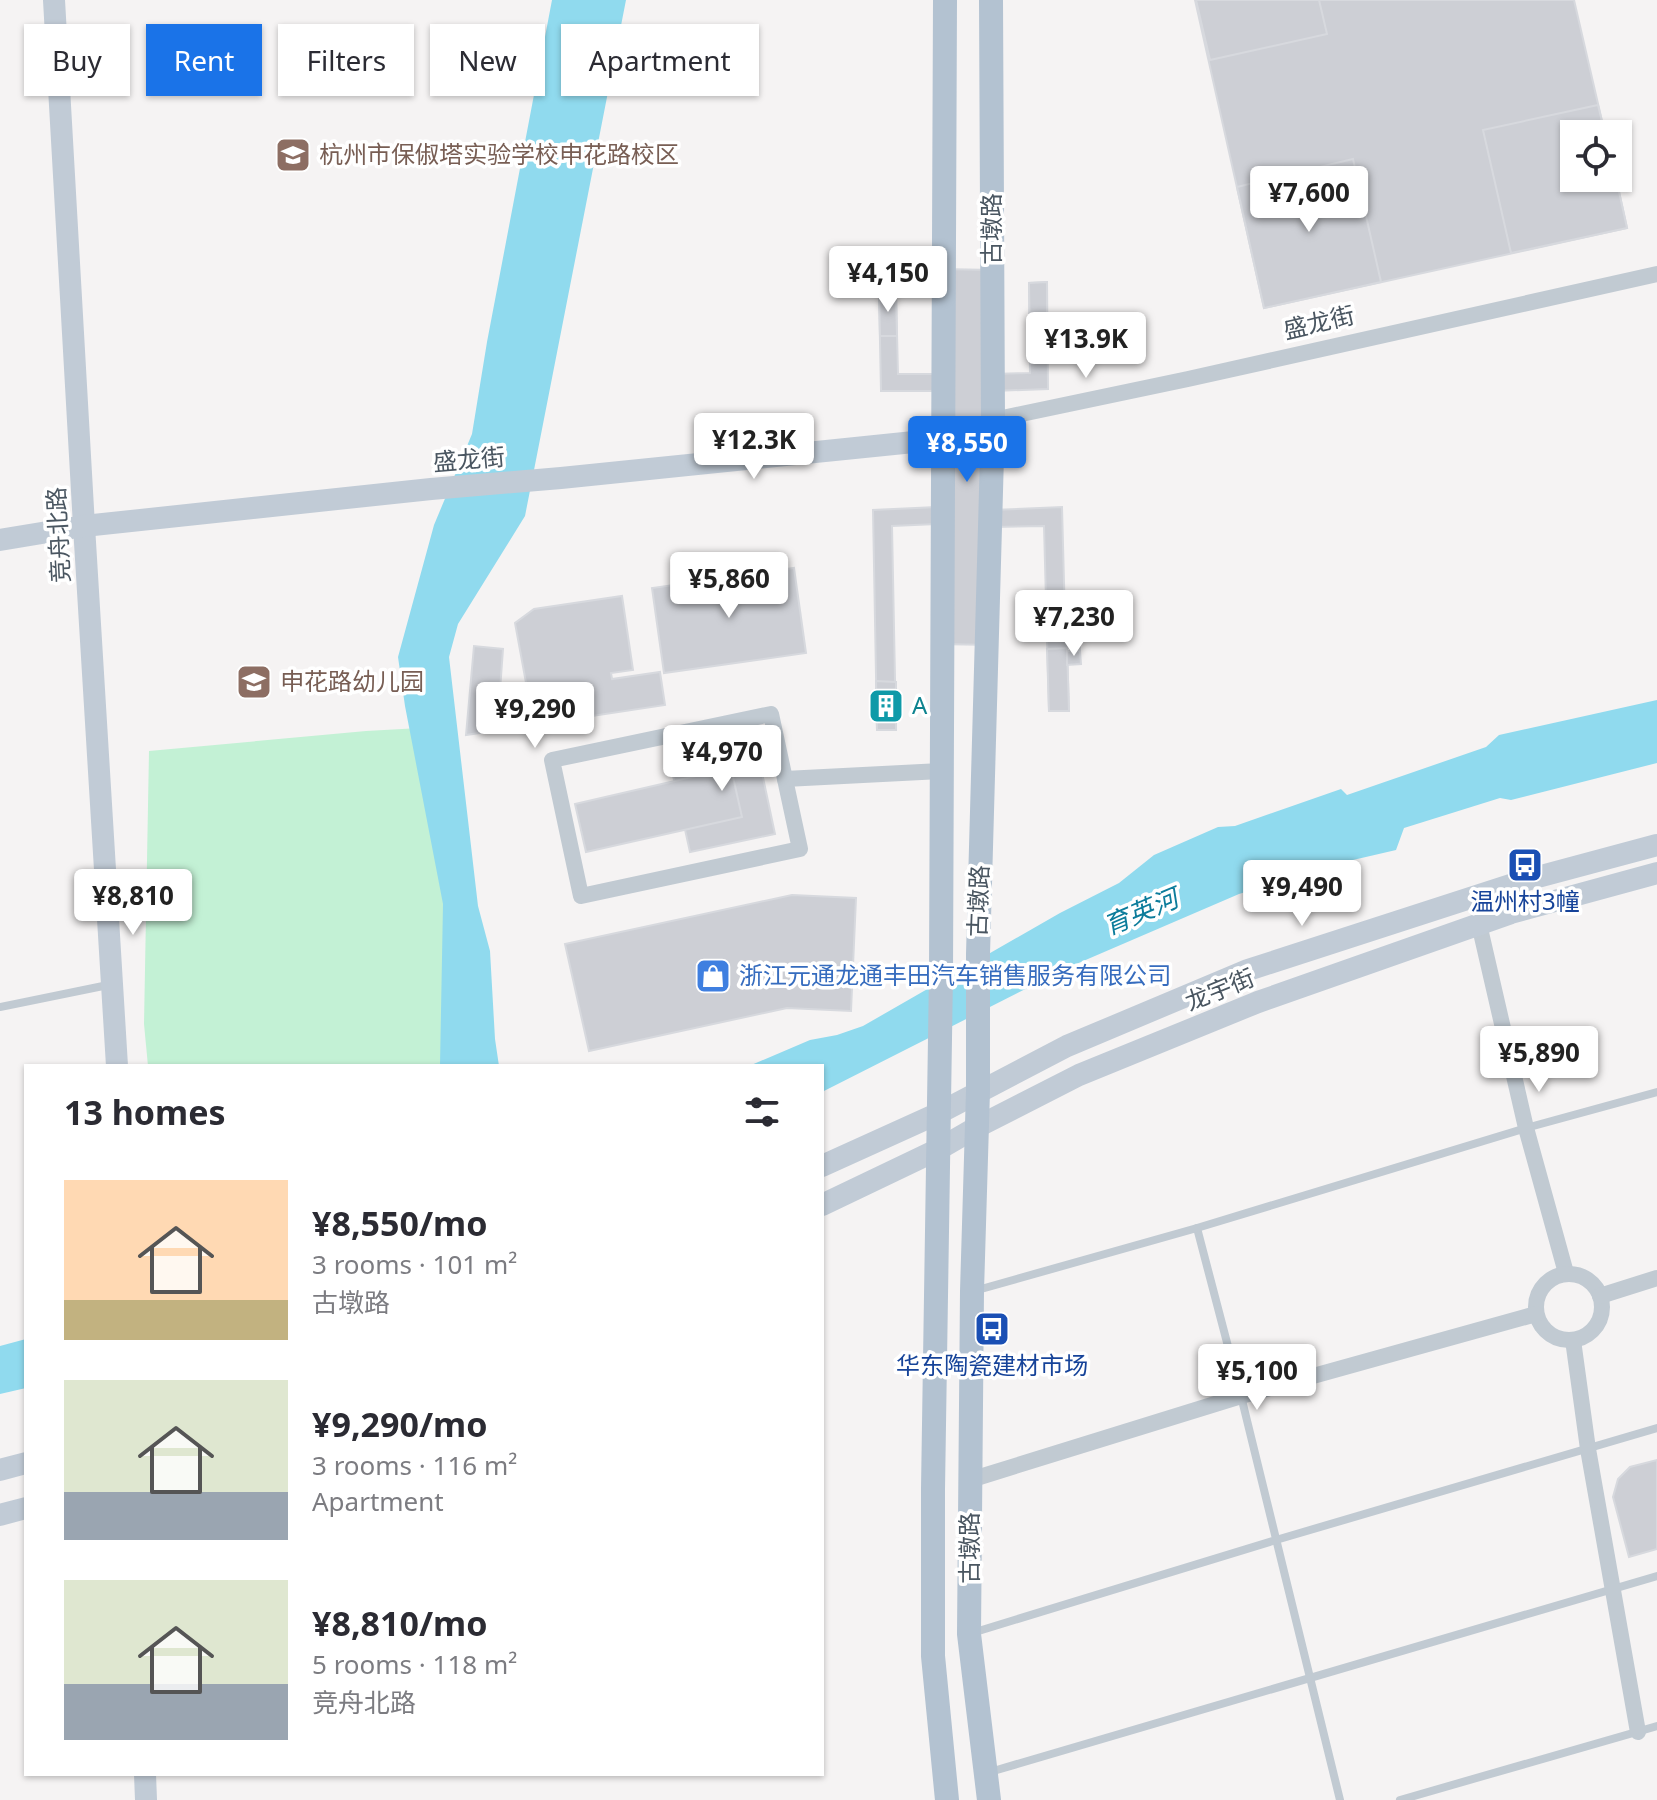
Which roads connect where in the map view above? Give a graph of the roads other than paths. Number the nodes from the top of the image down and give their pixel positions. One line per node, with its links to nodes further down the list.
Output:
1 (54, 0): 7 (street, 竞舟北路)
2 (945, 0): 6 (main road, 古墩路)
3 (991, 0): 5 (main road, 古墩路)
4 (1657, 274): 5 (street, 盛龙街)
5 (993, 420): 17 (main road, 古墩路)
6 (943, 439): 7 (street, 盛龙街); 9 (main road, 古墩路)
7 (84, 526): 8 (street, 盛龙街); 14 (street, 竞舟北路)
8 (0, 540)
9 (941, 771): 10 (street); 19 (main road, 古墩路)
10 (785, 779): 10 (street)
11 (1657, 845): 17 (street, 龙宇街)
12 (1657, 873): 13 (street, 龙宇街)
13 (1479, 924): 20 (street, 龙宇街); 21 (street)
14 (113, 984): 15 (lane); 16 (street, 竞舟北路)
15 (0, 1007)
16 (117, 1064)
17 (978, 1091): 19 (street, 龙宇街); 20 (main road, 古墩路)
18 (1657, 1092): 21 (lane)
19 (939, 1113): 22 (main road, 古墩路); 23 (street, 龙宇街)
20 (977, 1127): 22 (street, 龙宇街); 28 (main road, 古墩路)
21 (1526, 1128): 25 (lane); 26 (street)
22 (939, 1149): 24 (street, 龙宇街); 50 (main road, 古墩路)
23 (824, 1165)
24 (824, 1204)
25 (1197, 1228): 28 (lane); 32 (lane)
26 (1566, 1273): 29 (street); 30 (street)
27 (1657, 1278): 29 (street)
28 (972, 1291): 37 (main road, 古墩路)
29 (1600, 1296): 31 (street)
30 (1536, 1314): 31 (street); 32 (street)
31 (1573, 1340): 34 (street)
32 (1241, 1396): 37 (street); 40 (lane)
33 (1657, 1428): 34 (lane)
34 (1588, 1449): 40 (lane); 42 (street)
35 (24, 1464): 36 (street)
36 (0, 1470)
37 (970, 1480): 43 (main road, 古墩路)
38 (24, 1509): 39 (street)
39 (0, 1515)
40 (1276, 1540): 43 (lane); 44 (lane)
41 (1657, 1576): 42 (lane)
42 (1611, 1589): 44 (lane); 46 (street)
43 (969, 1634): 47 (main road, 古墩路)
44 (1310, 1677): 47 (lane); 52 (lane)
45 (1657, 1726): 46 (lane)
46 (1638, 1732): 53 (lane)
47 (987, 1773): 51 (main road, 古墩路)
48 (145, 1776): 49 (street)
49 (146, 1800)
50 (947, 1800)
51 (989, 1800)
52 (1340, 1800)
53 (1400, 1800)

